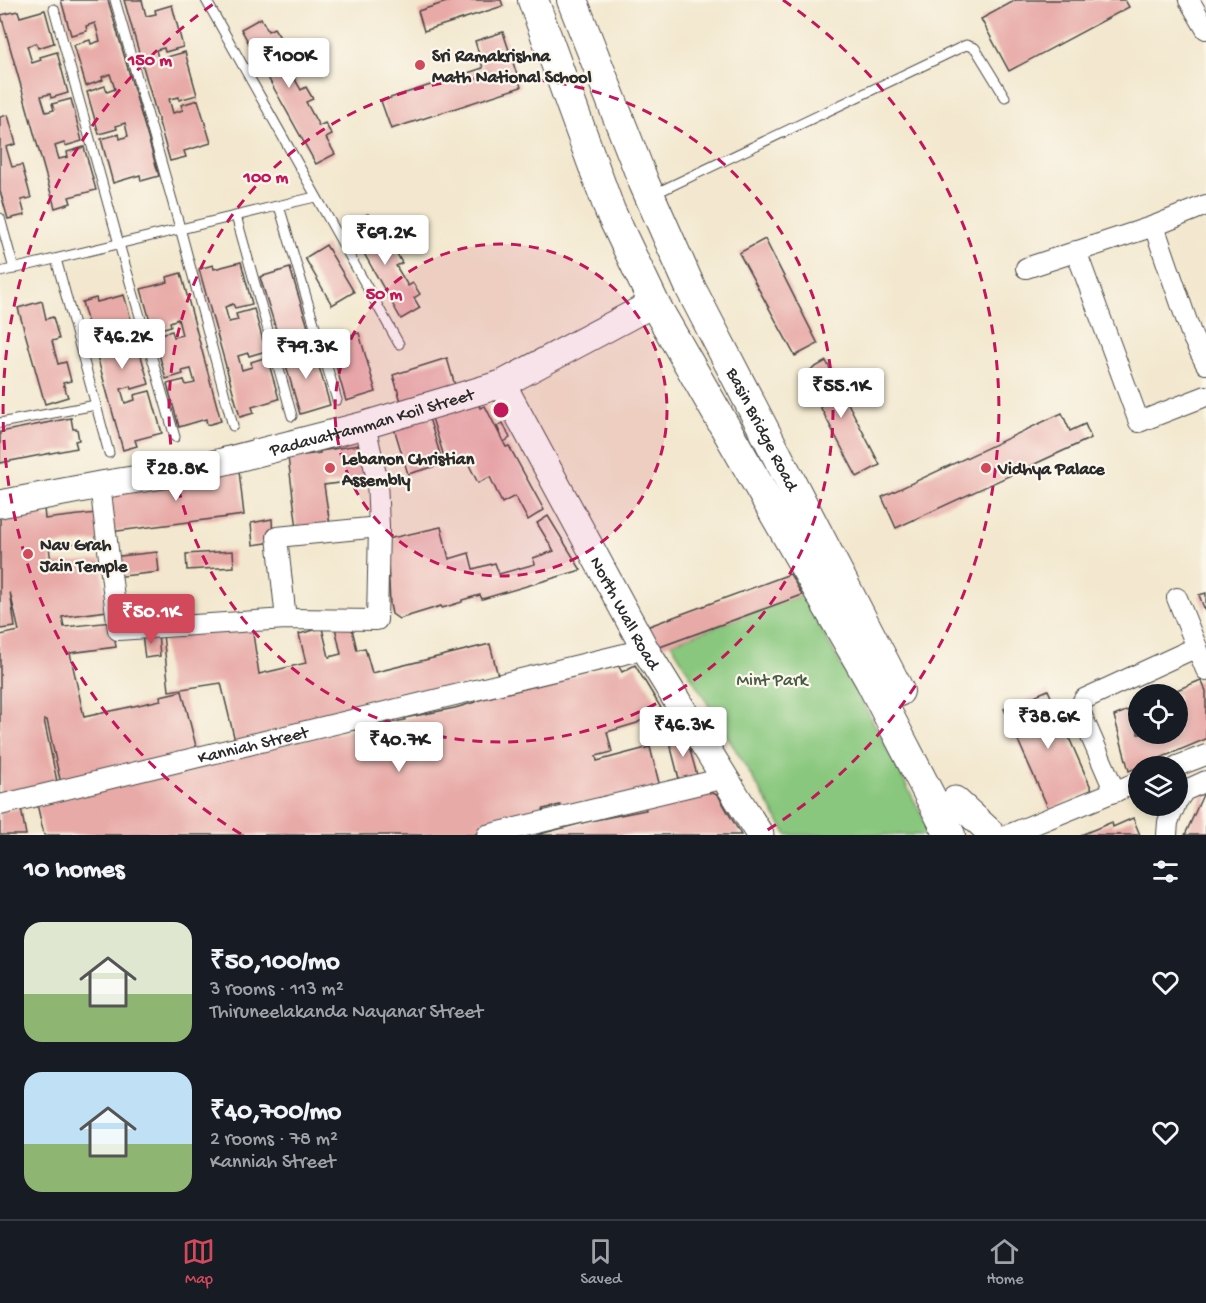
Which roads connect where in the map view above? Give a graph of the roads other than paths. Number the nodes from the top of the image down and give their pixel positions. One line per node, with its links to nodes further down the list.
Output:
1 (115, 0): 16 (lane)
2 (206, 0): 10 (lane)
3 (533, 0): 23 (main road, Basin Bridge Road)
4 (572, 0): 9 (main road, Basin Bridge Road)
5 (1190, 0): 7 (street)
6 (54, 9): 17 (lane)
7 (1206, 29)
8 (1005, 97): 9 (lane)
9 (650, 196): 52 (main road, Basin Bridge Road)
10 (315, 197): 11 (lane); 25 (lane)
11 (279, 206): 13 (lane); 29 (lane)
12 (1203, 212): 15 (street)
13 (236, 216): 16 (lane); 31 (lane)
14 (0, 219): 21 (lane)
15 (1154, 226): 18 (street); 24 (street)
16 (180, 228): 17 (lane); 34 (lane)
17 (119, 244): 19 (lane); 35 (lane)
18 (1076, 251): 20 (street); 28 (street)
19 (56, 259): 21 (lane); 30 (lane)
20 (1026, 268)
21 (14, 269): 22 (lane)
22 (0, 272)
23 (654, 303): 27 (main road, Padavattamman Koil Street); 57 (main road, Basin Bridge Road)
24 (1199, 333): 26 (street)
25 (399, 344)
26 (1206, 364)
27 (502, 384): 33 (main road, Padavattamman Koil Street); 43 (main road, North Wall Road)
28 (1206, 396)
29 (338, 400)
30 (96, 405): 32 (lane); 36 (lane)
31 (292, 416)
32 (0, 423)
33 (364, 425): 37 (main road, Padavattamman Koil Street); 39 (street)
34 (233, 426)
35 (175, 437)
36 (109, 453)
37 (100, 485): 38 (main road, Padavattamman Koil Street); 41 (street)
38 (0, 504)
39 (379, 527): 41 (street); 41 (street)
40 (1178, 598): 42 (street)
41 (286, 619)
42 (1197, 647): 44 (street); 51 (street)
43 (645, 649): 47 (main road, North Wall Road); 53 (street, Kanniah Street)
44 (1206, 670)
45 (1206, 755): 46 (street)
46 (1188, 762)
47 (725, 778): 55 (street); 56 (main road, North Wall Road)
48 (1206, 781): 50 (street)
49 (1128, 786): 51 (street)
50 (1188, 789)
51 (1115, 792): 60 (street)
52 (955, 800): 58 (main road); 59 (main road, Basin Bridge Road)
53 (0, 805)
54 (1171, 816): 61 (street)
55 (487, 835)
56 (760, 835)
57 (950, 835)
58 (970, 835)
59 (991, 835)
60 (1008, 835)
61 (1167, 835)

